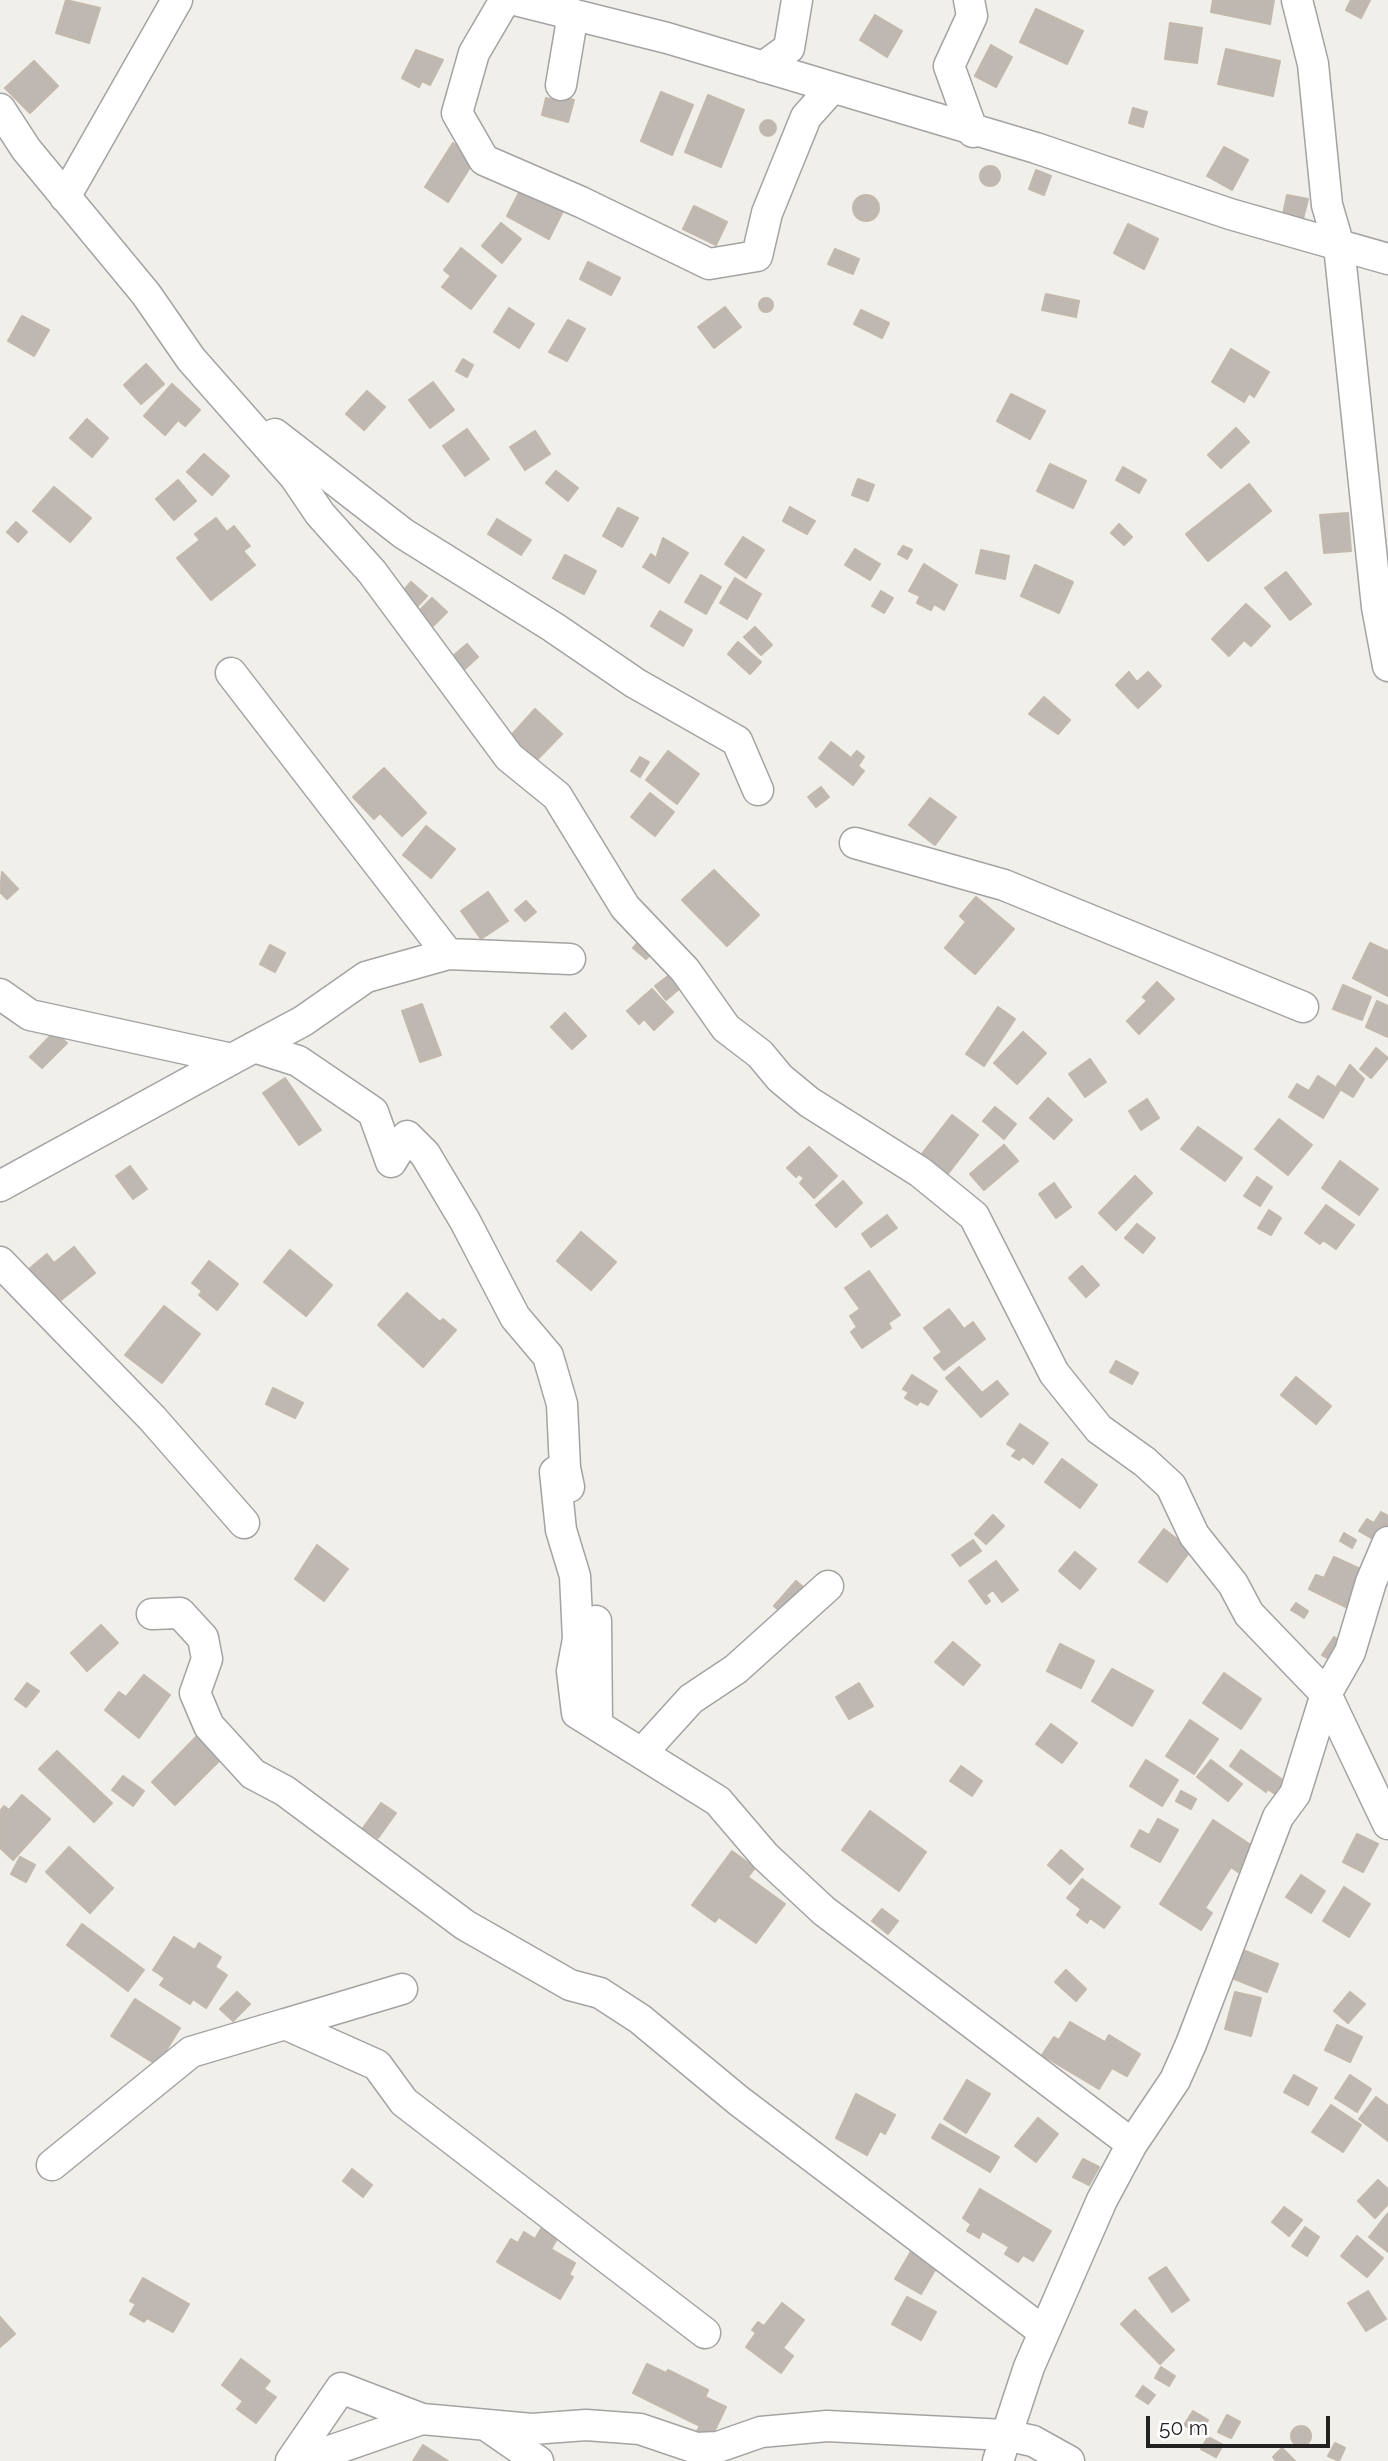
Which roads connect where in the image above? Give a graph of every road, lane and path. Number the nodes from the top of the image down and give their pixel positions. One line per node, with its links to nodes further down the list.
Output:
1 (177, 0): 13 (street)
2 (505, 0): 10 (street)
3 (515, 0): 7 (street)
4 (797, 0): 8 (street)
5 (969, 0): 12 (street)
6 (1297, 0): 14 (street)
7 (568, 8): 8 (street); 9 (street)
8 (763, 67): 10 (street)
9 (561, 85)
10 (832, 88): 12 (street)
11 (0, 109): 13 (street)
12 (973, 131): 14 (street)
13 (65, 197): 16 (street)
14 (1339, 246): 15 (street); 17 (street)
15 (1388, 259)
16 (217, 388): 20 (street); 33 (street)
17 (1384, 627): 18 (street)
18 (1388, 666)
19 (230, 673): 22 (street)
20 (758, 790)
21 (855, 843): 25 (street)
22 (447, 954): 23 (street); 26 (street)
23 (570, 959)
24 (0, 994): 26 (street)
25 (1303, 1007)
26 (243, 1053): 27 (street); 34 (street)
27 (0, 1186)
28 (0, 1262): 29 (street)
29 (244, 1523)
30 (1388, 1542): 33 (street)
31 (828, 1586): 34 (street)
32 (152, 1614): 40 (street)
33 (1326, 1694): 35 (street); 38 (street)
34 (648, 1757): 38 (street)
35 (1388, 1824)
36 (402, 1989): 37 (street)
37 (285, 2024): 39 (street); 41 (street)
38 (1132, 2144): 40 (street)
39 (52, 2165)
40 (1044, 2332): 44 (street)
41 (705, 2333)
42 (422, 2419): 43 (street); 45 (street); 46 (street)
43 (484, 2424): 44 (street); 47 (street)
44 (1001, 2448): 48 (street)
45 (291, 2461)
46 (301, 2461)
47 (538, 2461)
48 (1069, 2461)

